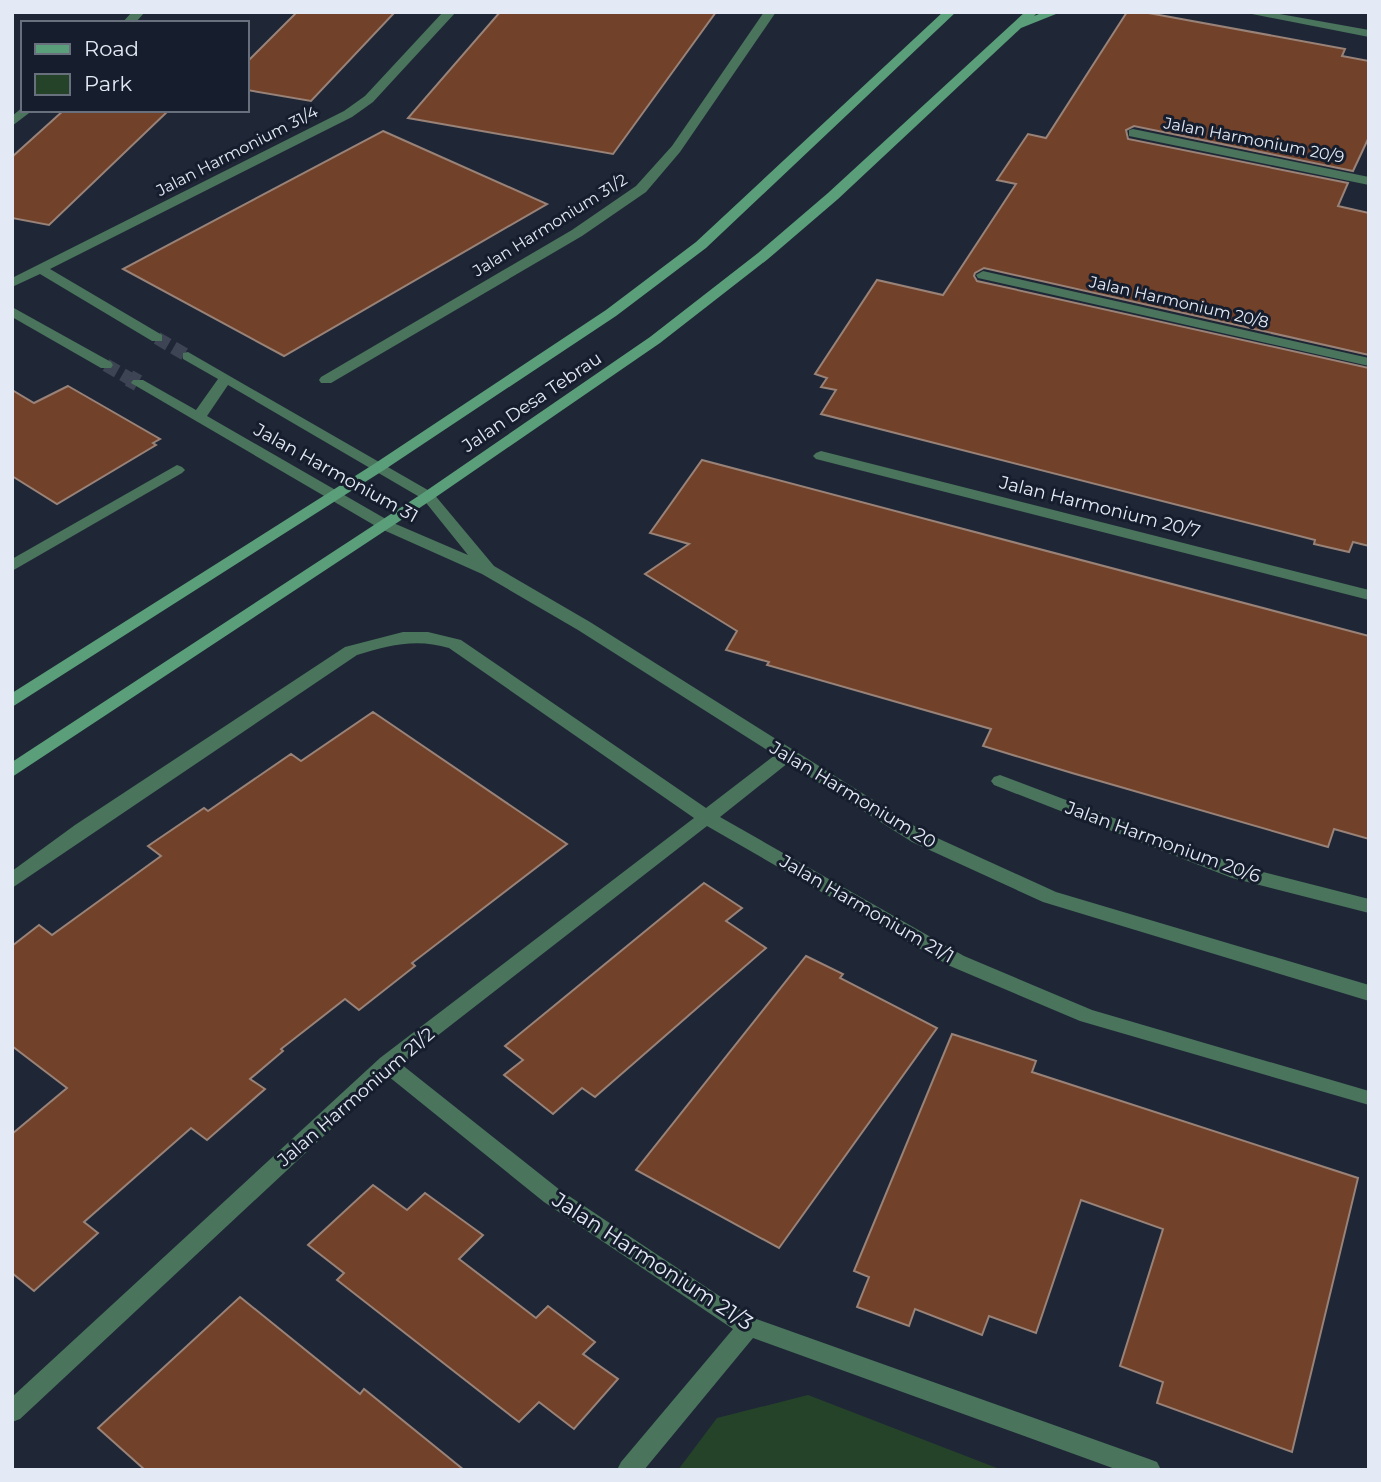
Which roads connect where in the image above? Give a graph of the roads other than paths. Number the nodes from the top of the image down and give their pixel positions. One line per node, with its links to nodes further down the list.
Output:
1 (450, 12): 11 (street, Jalan Harmonium 31/4)
2 (770, 12): 20 (street, Jalan Harmonium 31/2)
3 (950, 12): 24 (main road, Jalan Desa Tebrau)
4 (1032, 12): 7 (main road, Jalan Desa Tebrau)
5 (1055, 12): 7 (main road)
6 (1248, 12): 8 (street)
7 (1015, 28): 27 (main road, Jalan Desa Tebrau)
8 (1369, 34)
9 (1133, 133): 10 (street, Jalan Harmonium 20/9)
10 (1369, 181)
11 (40, 269): 13 (street, Jalan Harmonium 31/4); 15 (street)
12 (983, 275): 17 (street, Jalan Harmonium 20/8)
13 (12, 283)
14 (12, 311): 18 (street)
15 (157, 338)
16 (188, 356): 19 (street, Jalan Harmonium 31)
17 (1369, 362)
18 (106, 365)
19 (226, 378): 22 (street); 24 (street, Jalan Harmonium 31)
20 (326, 380)
21 (138, 383): 22 (street, Jalan Harmonium 31)
22 (198, 418): 26 (street, Jalan Harmonium 31)
23 (821, 456): 31 (street, Jalan Harmonium 20/7)
24 (379, 467): 26 (main road, Jalan Desa Tebrau); 27 (street, Jalan Harmonium 31)
25 (177, 470): 29 (street)
26 (333, 495): 28 (street, Jalan Harmonium 31); 32 (main road, Jalan Desa Tebrau)
27 (428, 496): 28 (main road, Jalan Desa Tebrau); 30 (street, Jalan Harmonium 31)
28 (385, 525): 30 (street, Jalan Harmonium 31); 34 (main road, Jalan Desa Tebrau)
29 (12, 566)
30 (488, 570): 33 (street, Jalan Harmonium 20)
31 (1369, 595)
32 (12, 701)
33 (786, 756): 36 (street, Jalan Harmonium 21/2); 39 (street, Jalan Harmonium 20)
34 (12, 771)
35 (1000, 781): 38 (street, Jalan Harmonium 20/6)
36 (704, 816): 37 (street, Jalan Harmonium 21/1); 40 (street, Jalan Harmonium 21/2); 41 (street, Jalan Harmonium 21/1)
37 (12, 881)
38 (1369, 906)
39 (1369, 993)
40 (387, 1065): 42 (street, Jalan Harmonium 21/3); 43 (street, Jalan Harmonium 21/2)
41 (1366, 1098)
42 (749, 1326): 44 (street); 45 (street, Jalan Harmonium 21/3)
43 (12, 1412)
44 (629, 1470)
45 (1149, 1470)

